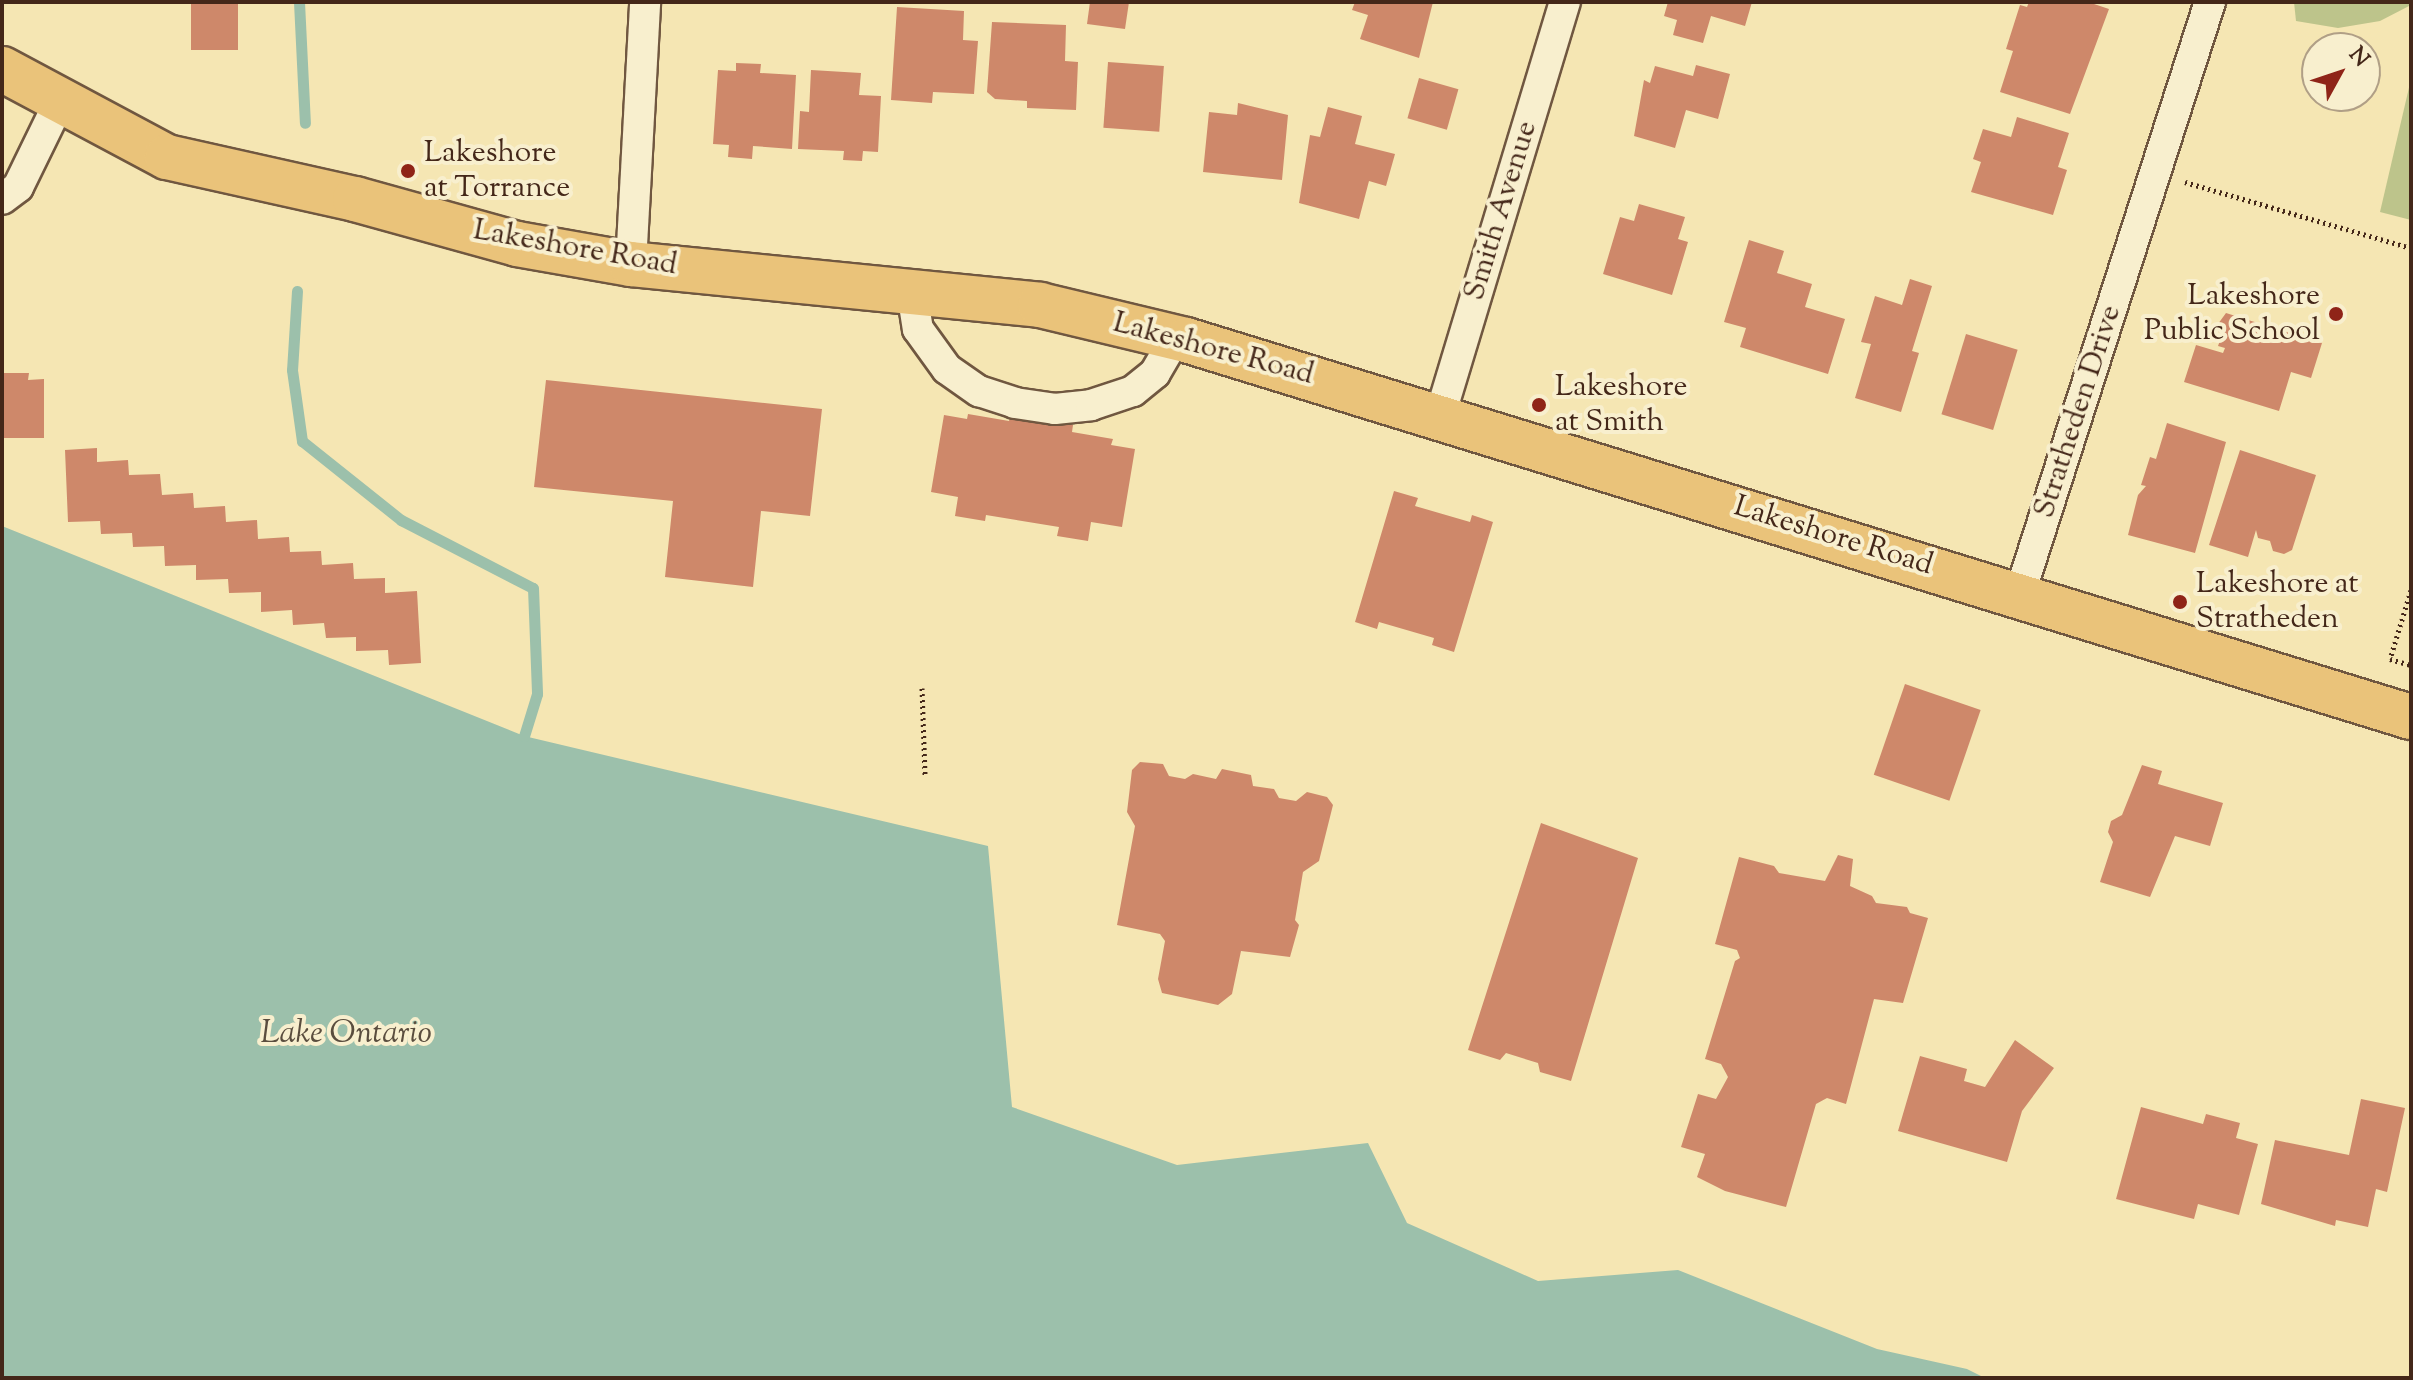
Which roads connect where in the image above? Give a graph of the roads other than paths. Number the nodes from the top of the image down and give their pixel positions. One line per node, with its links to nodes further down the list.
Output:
1 (645, 2): 7 (street)
2 (1565, 2): 10 (street, Smith Avenue)
3 (2210, 2): 11 (street, Stratheden Drive)
4 (2, 69): 5 (main road, Lakeshore Road)
5 (59, 103): 6 (street); 7 (main road, Lakeshore Road)
6 (2, 199)
7 (631, 264): 8 (main road, Lakeshore Road)
8 (912, 292): 9 (main road, Lakeshore Road); 9 (street)
9 (1176, 337): 10 (main road, Lakeshore Road)
10 (1439, 419): 11 (main road, Lakeshore Road)
11 (2020, 593): 12 (main road, Lakeshore Road)
12 (2411, 717)

